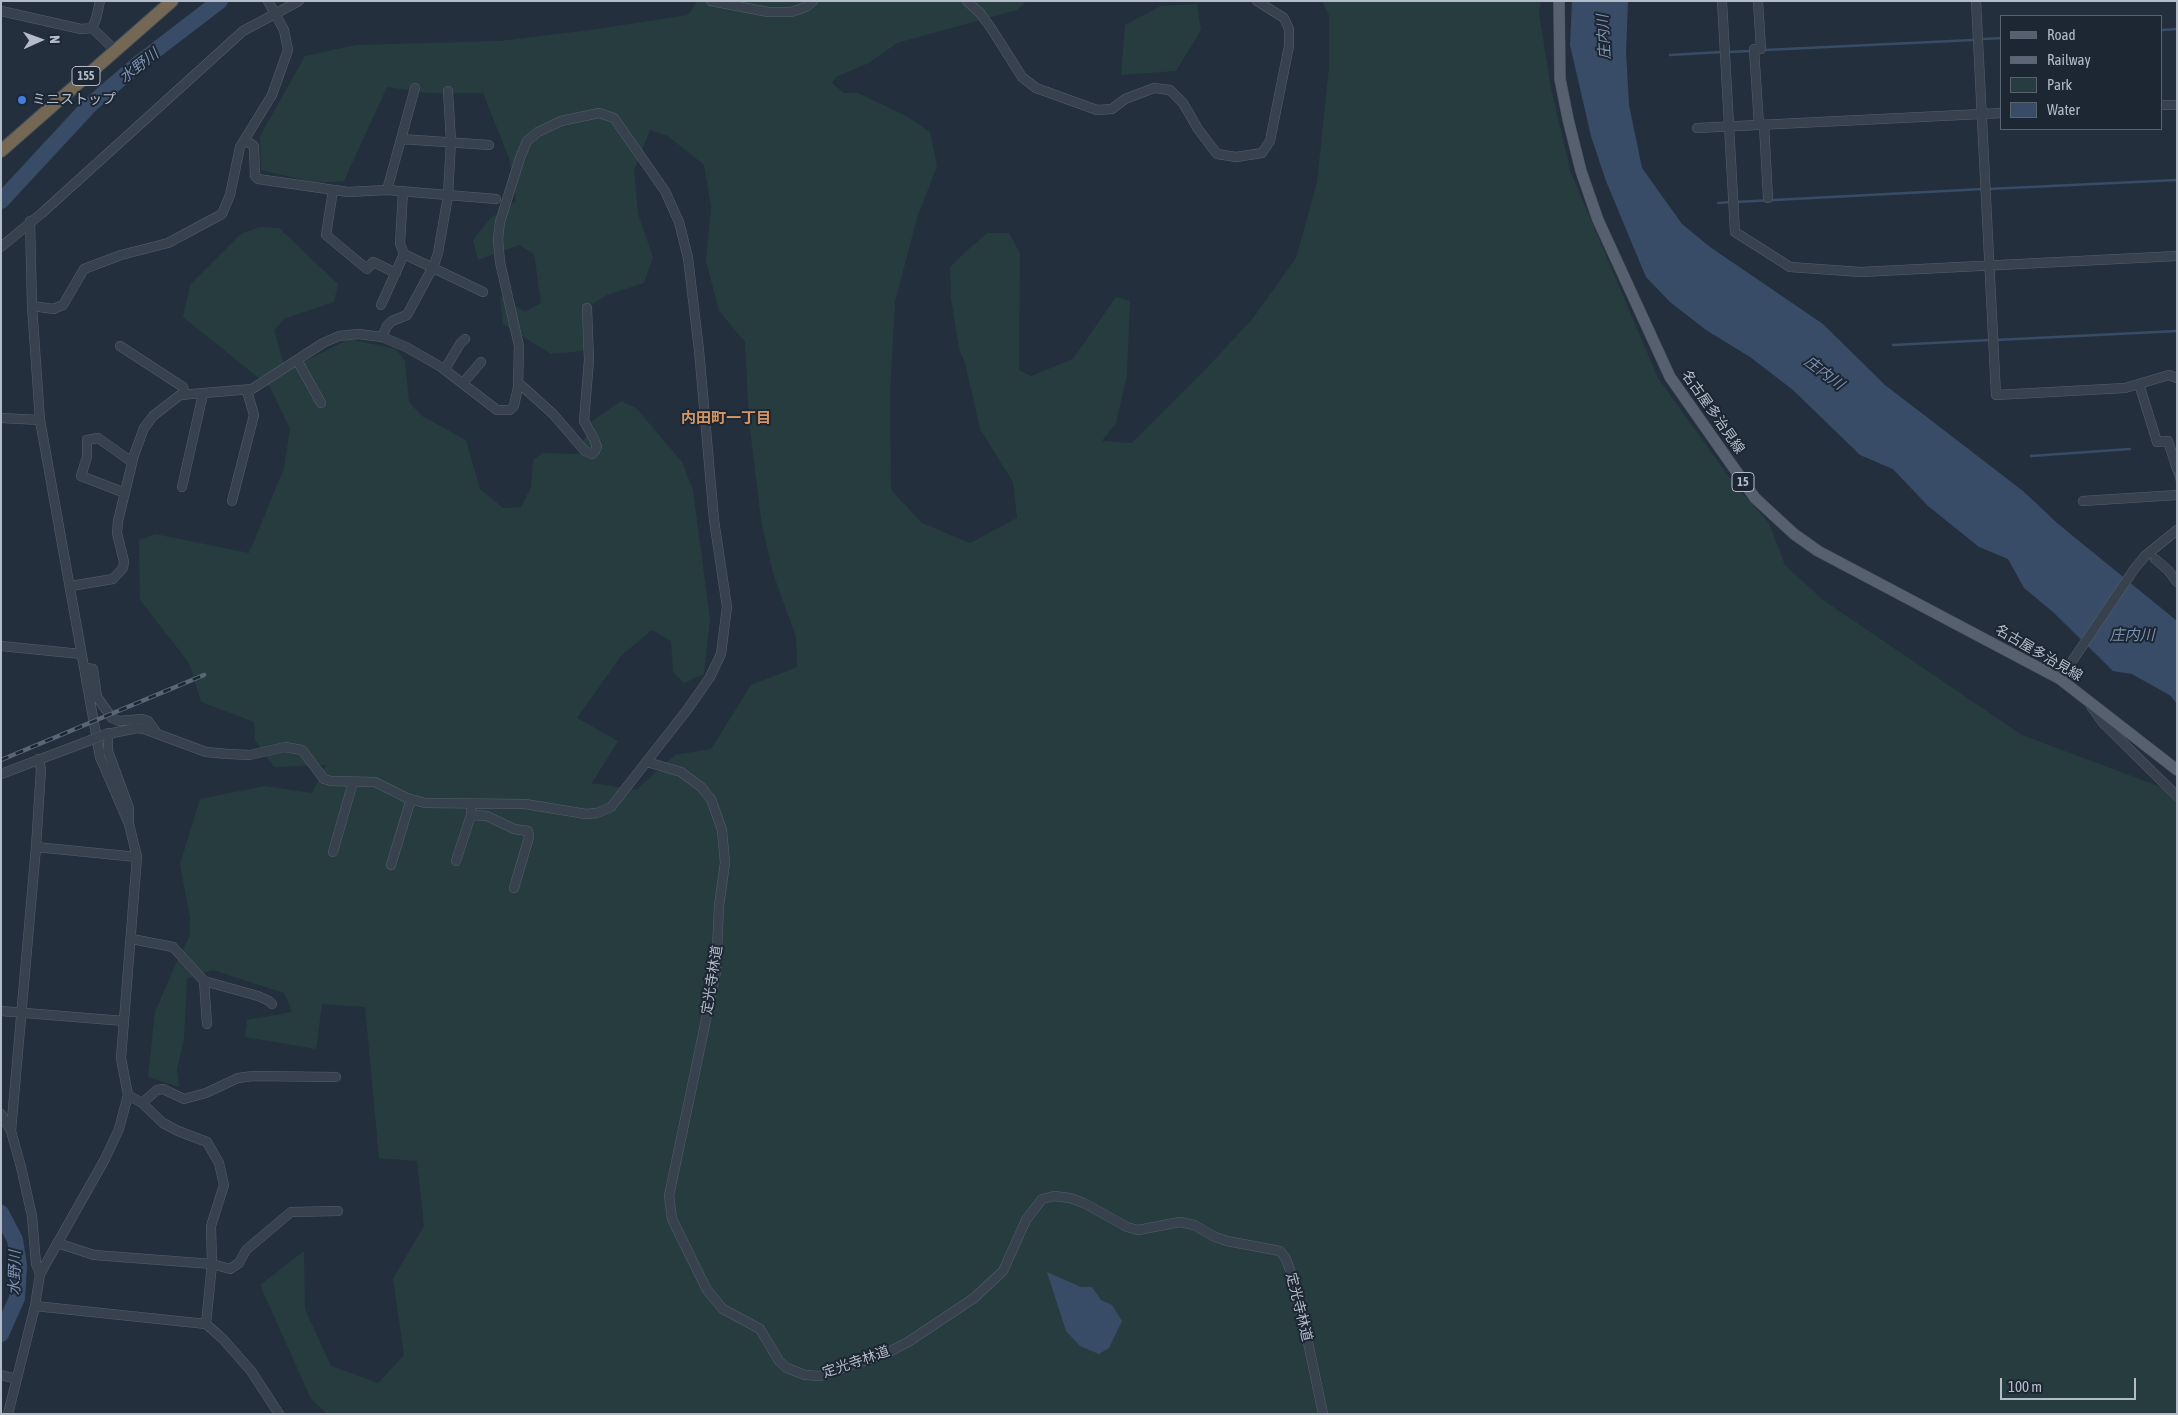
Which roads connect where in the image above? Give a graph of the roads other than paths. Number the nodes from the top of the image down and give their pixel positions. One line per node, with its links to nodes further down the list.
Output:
1 (100, 1): 15 (street)
2 (172, 1): 16 (highway, 155)
3 (268, 1): 14 (street)
4 (298, 1): 14 (street)
5 (712, 1): 6 (street)
6 (813, 1)
7 (967, 1): 8 (street)
8 (1257, 1)
9 (1559, 1): 79 (main road, 名古屋多治見線 / 15)
10 (1722, 1): 24 (street)
11 (1758, 1): 23 (street)
12 (1976, 1): 22 (street)
13 (1, 11): 15 (street)
14 (276, 13): 27 (street); 37 (street)
15 (92, 28): 16 (street)
16 (115, 50): 30 (highway, 155)
17 (415, 88): 26 (street)
18 (448, 90): 28 (street)
19 (2177, 104): 20 (street)
20 (2163, 105)
21 (2000, 113): 22 (street)
22 (1982, 114): 23 (street); 41 (street)
23 (1762, 125): 24 (street); 36 (street)
24 (1729, 127): 25 (street); 41 (street)
25 (1697, 128)
26 (402, 139): 28 (street); 32 (street)
27 (245, 140): 31 (street); 46 (street)
28 (451, 142): 29 (street); 34 (street)
29 (489, 145)
30 (1, 151)
31 (333, 190): 32 (street); 43 (street)
32 (387, 190): 33 (street)
33 (402, 191): 34 (street); 39 (street)
34 (448, 196): 35 (street); 42 (street)
35 (496, 198)
36 (1768, 198)
37 (30, 221): 38 (street); 46 (street)
38 (1, 247)
39 (404, 254): 42 (street); 43 (street)
40 (2177, 256): 41 (street)
41 (1990, 265): 56 (street)
42 (433, 268): 44 (street); 48 (street)
43 (396, 273): 45 (street)
44 (483, 292)
45 (381, 305)
46 (32, 306): 63 (street)
47 (587, 308): 57 (street)
48 (382, 337): 51 (street); 53 (street)
49 (465, 340): 53 (street)
50 (120, 346): 60 (street)
51 (297, 360): 58 (street); 61 (street)
52 (481, 362): 55 (street)
53 (445, 370): 55 (street)
54 (2177, 378): 56 (street)
55 (463, 383): 57 (street)
56 (2139, 384): 64 (street)
57 (518, 387): 84 (street)
58 (247, 391): 59 (street); 70 (street)
59 (203, 394): 60 (street); 67 (street)
60 (185, 395): 65 (street)
61 (321, 403)
62 (1, 418): 63 (street)
63 (40, 420): 75 (street)
64 (2172, 440): 66 (street)
65 (132, 462): 68 (street); 68 (street)
66 (2177, 470)
67 (182, 487)
68 (125, 493): 75 (street)
69 (2177, 495): 71 (street)
70 (232, 501)
71 (2083, 501)
72 (2177, 530): 79 (street)
73 (2155, 559): 74 (street)
74 (2177, 582)
75 (70, 586): 77 (street)
76 (1, 646): 77 (street)
77 (81, 654): 78 (street)
78 (85, 667): 81 (street); 92 (street)
79 (2060, 679): 80 (main road, 名古屋多治見線 / 15)
80 (2085, 698): 85 (main road, 名古屋多治見線 / 15); 88 (street)
81 (156, 732): 82 (street); 87 (street)
82 (105, 734): 83 (street, bridge); 92 (street)
83 (38, 759): 86 (street); 93 (street)
84 (648, 762): 90 (street); 121 (street, 定光寺林道)
85 (2177, 770)
86 (1, 774)
87 (352, 782): 89 (street); 94 (street)
88 (2177, 796)
89 (411, 799): 90 (street); 97 (street)
90 (470, 805): 91 (street)
91 (471, 815): 96 (street); 98 (street)
92 (129, 824): 95 (street)
93 (36, 847): 95 (street); 103 (street)
94 (333, 852)
95 (137, 857): 99 (street)
96 (456, 861)
97 (391, 865)
98 (514, 888)
99 (132, 939): 100 (street); 104 (street)
100 (204, 981): 101 (street); 105 (street)
101 (272, 1004)
102 (1, 1011): 103 (street)
103 (20, 1012): 104 (street); 110 (street)
104 (124, 1021): 107 (street)
105 (207, 1024)
106 (336, 1077): 108 (street)
107 (128, 1095): 108 (street); 112 (street)
108 (142, 1103): 113 (street)
109 (1, 1114): 110 (street)
110 (10, 1131): 114 (street)
111 (338, 1211): 113 (street)
112 (57, 1244): 113 (street); 114 (street)
113 (212, 1264): 116 (street)
114 (40, 1274): 115 (street)
115 (35, 1306): 116 (street); 118 (street)
116 (206, 1324): 120 (street)
117 (1, 1375): 118 (street)
118 (14, 1378): 119 (street)
119 (8, 1414)
120 (279, 1414)
121 (1323, 1414)

